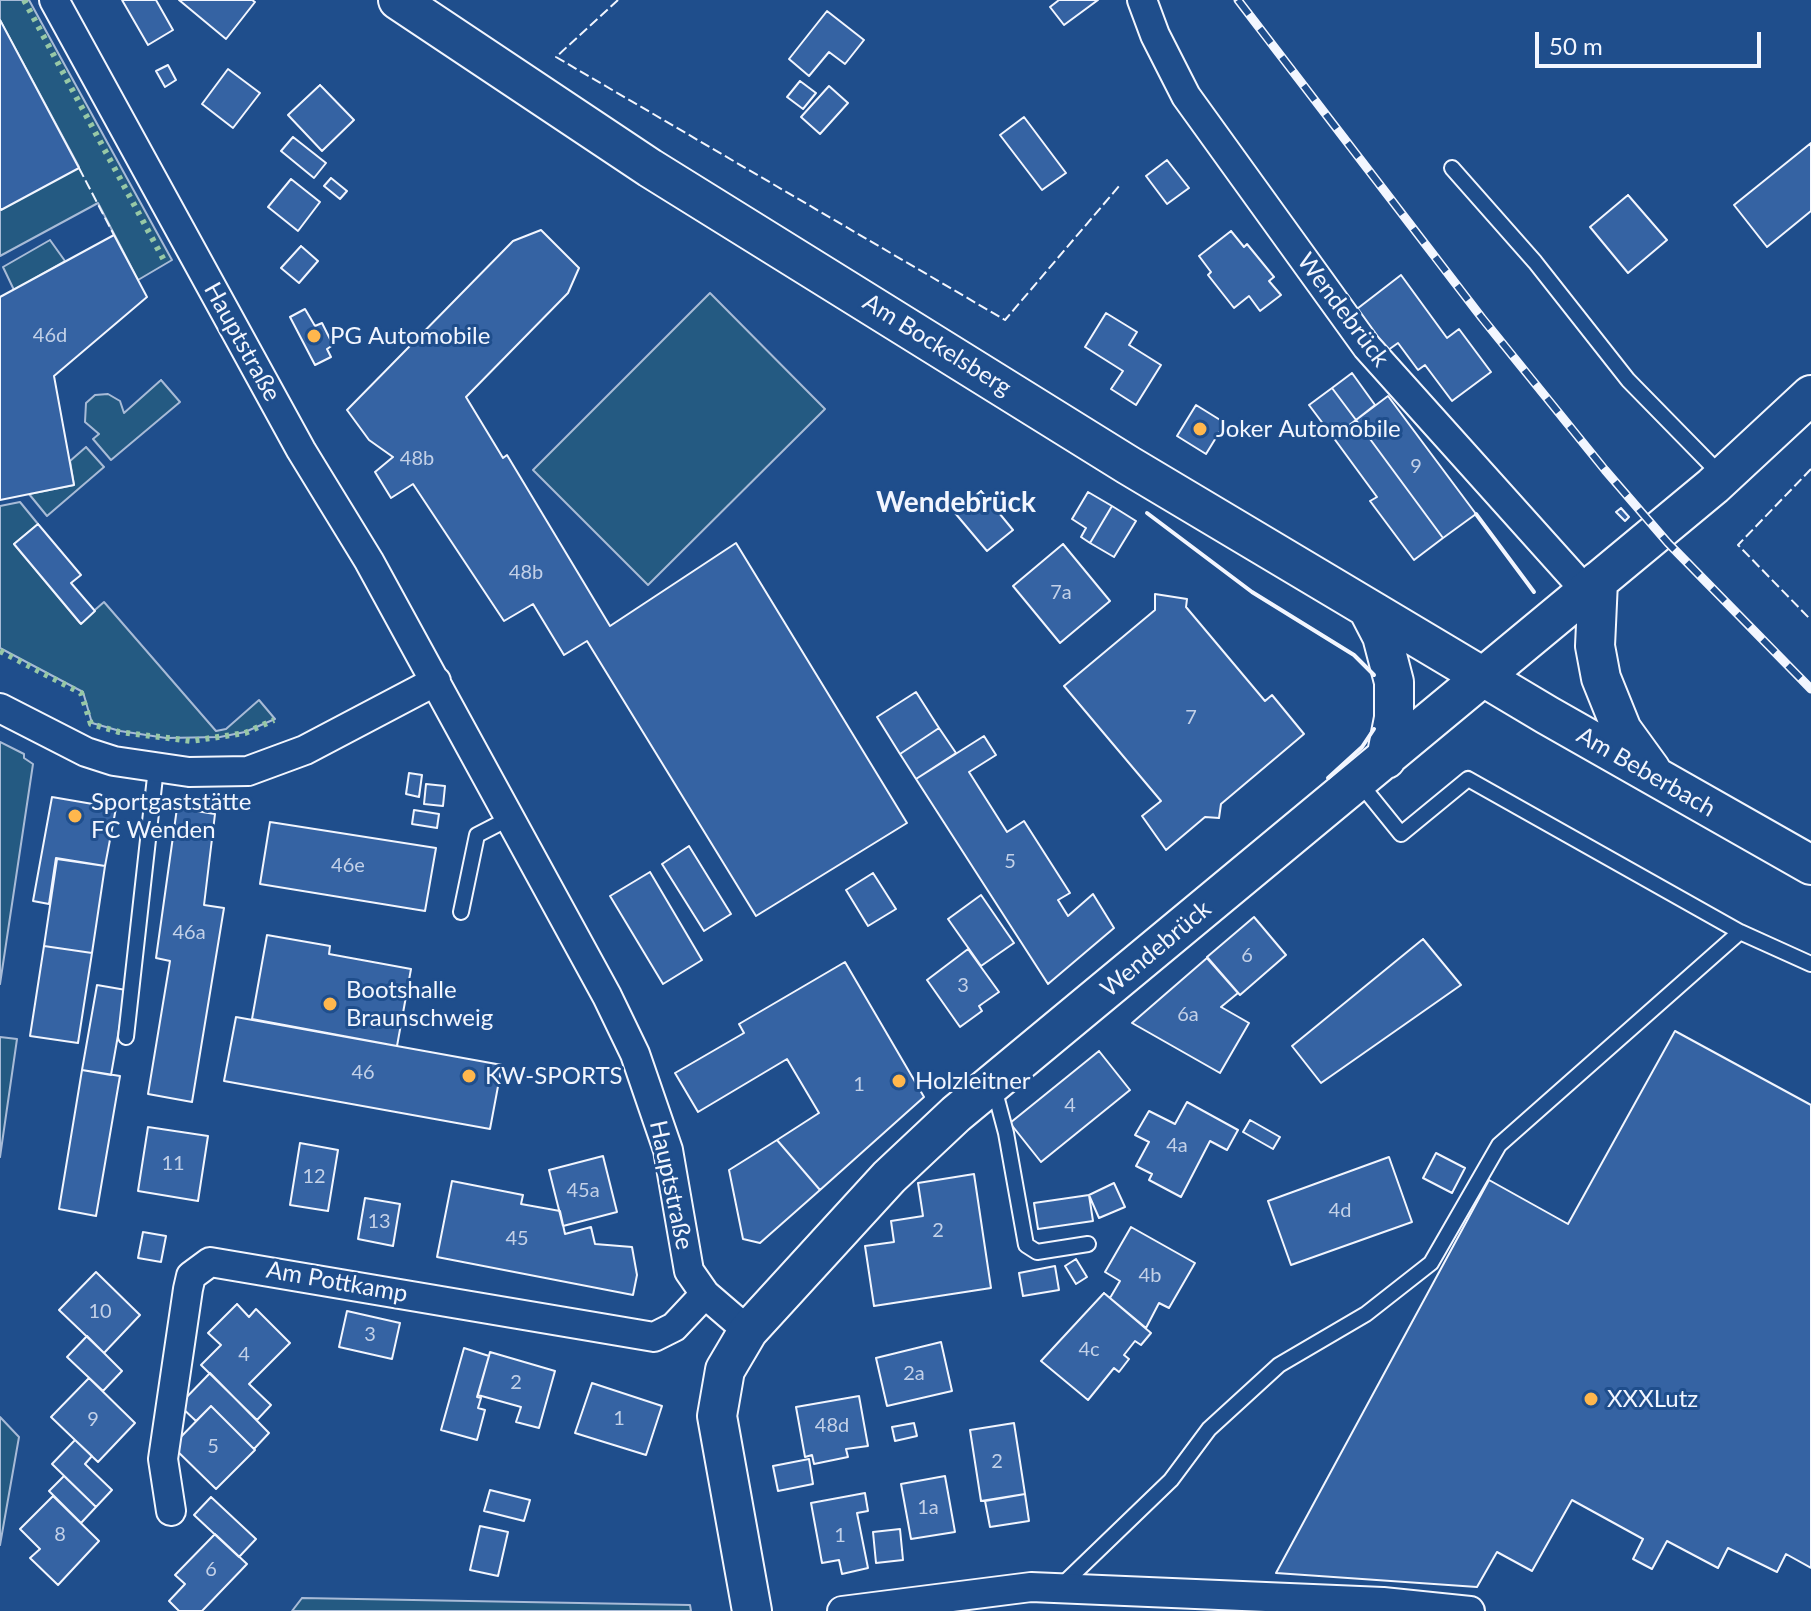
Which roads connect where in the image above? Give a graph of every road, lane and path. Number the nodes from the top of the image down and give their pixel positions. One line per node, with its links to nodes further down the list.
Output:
1 (54, 0): 10 (street, Hauptstraße)
2 (398, 0): 8 (main road, Am Bockelsberg)
3 (1142, 0): 7 (street, Wendebrück)
4 (1452, 168): 6 (lane)
5 (1811, 395): 6 (main road, Wendebrück)
6 (1723, 477): 7 (main road, Wendebrück)
7 (1592, 586): 9 (main road, Wendebrück); 14 (main road)
8 (1368, 609): 9 (main road, Am Bockelsberg); 13 (main road)
9 (1483, 677): 13 (main road, Wendebrück); 14 (main road, Am Beberbach)
10 (436, 681): 12 (street); 15 (street, Hauptstraße)
11 (0, 708): 12 (street)
12 (156, 768): 20 (lane)
13 (1372, 771): 18 (lane); 21 (main road, Wendebrück)
14 (1661, 781): 16 (main road, Am Beberbach)
15 (510, 818): 17 (lane); 23 (street, Hauptstraße)
16 (1811, 865)
17 (461, 912)
18 (1740, 932): 19 (lane); 26 (lane)
19 (1811, 964)
20 (126, 1037)
21 (993, 1084): 22 (lane); 24 (main road, Wendebrück)
22 (1088, 1244)
23 (705, 1294): 24 (street, Hauptstraße); 25 (street, Am Pottkamp)
24 (748, 1331): 27 (main road)
25 (171, 1511)
26 (1060, 1587): 28 (street); 29 (street)
27 (752, 1611)
28 (842, 1611)
29 (1470, 1611)

